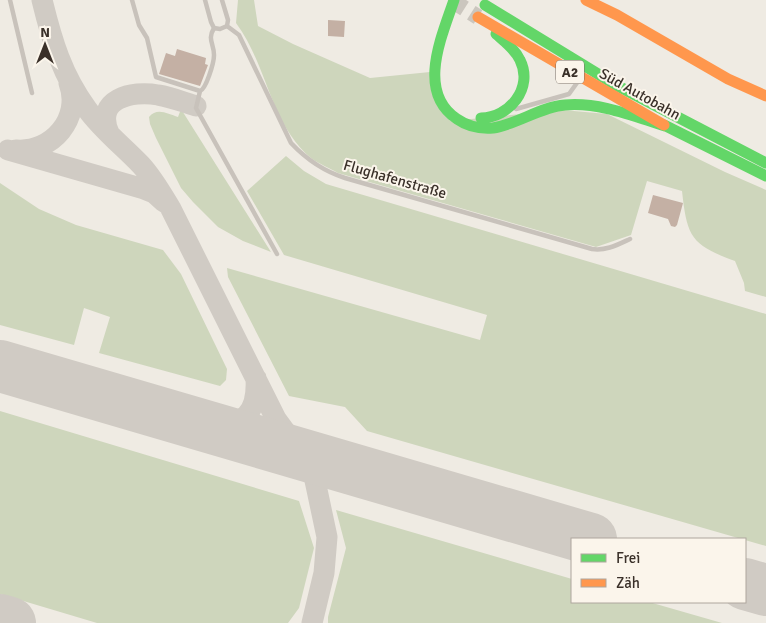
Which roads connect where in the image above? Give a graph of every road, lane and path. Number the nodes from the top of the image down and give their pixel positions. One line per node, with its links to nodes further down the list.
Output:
1 (10, 0): 13 (lane)
2 (132, 0): 12 (lane)
3 (205, 0): 10 (lane)
4 (222, 0): 9 (lane)
5 (454, 0): 16 (main road)
6 (465, 0): 15 (main road)
7 (586, 0): 14 (main road)
8 (485, 6): 17 (main road, Süd Autobahn / A2)
9 (227, 26): 10 (lane); 19 (lane, Flughafenstraße)
10 (214, 28): 12 (lane)
11 (581, 78): 15 (lane); 15 (main road, Süd Autobahn / A2); 16 (main road, Süd Autobahn / A2)
12 (200, 92): 20 (lane)
13 (32, 93)
14 (766, 96)
15 (507, 111)
16 (665, 126): 18 (main road, Süd Autobahn / A2)
17 (766, 163)
18 (766, 176)
19 (630, 239)
20 (277, 254)

